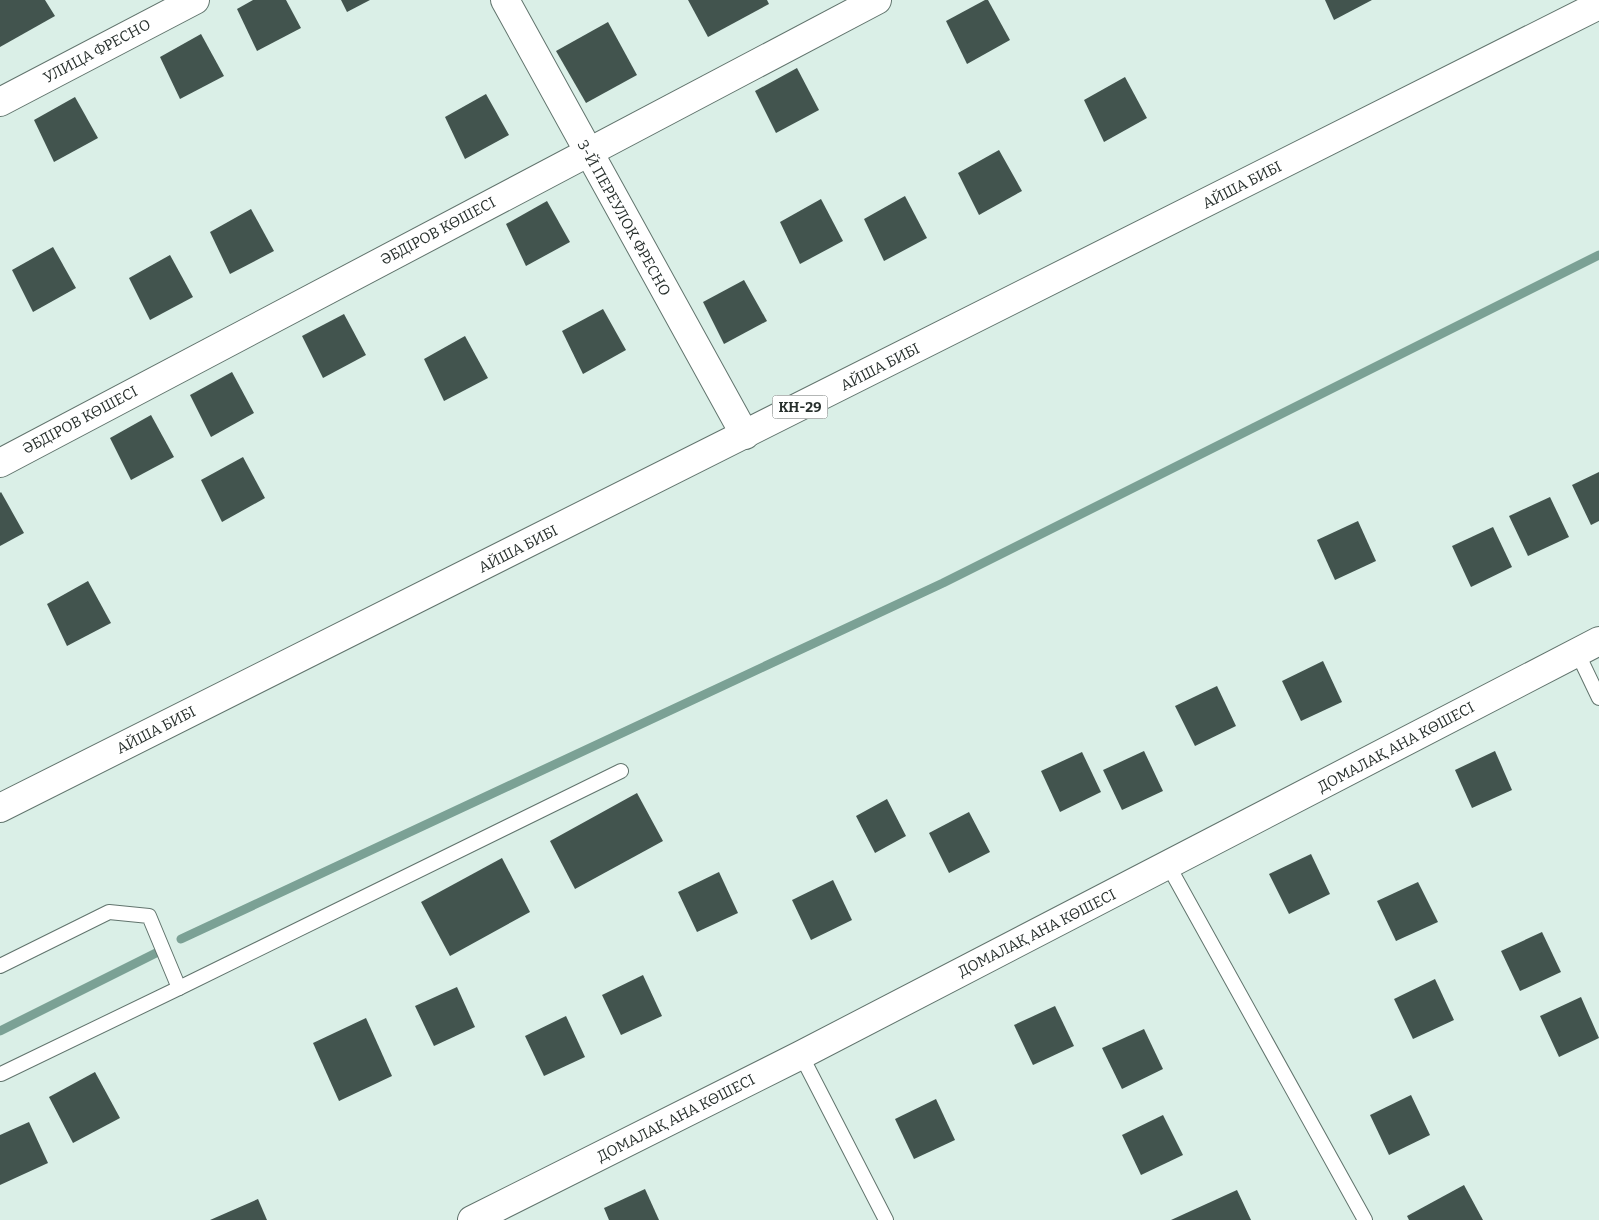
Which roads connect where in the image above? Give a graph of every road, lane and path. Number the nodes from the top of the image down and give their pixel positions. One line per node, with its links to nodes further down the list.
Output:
1 (195, 0): 5 (street, УЛИЦА ФРЕСНО)
2 (505, 0): 6 (street, 3-Й ПЕРЕУЛОК ФРЕСНО)
3 (877, 0): 6 (street, ӘБДІРОВ КӨШЕСІ)
4 (1599, 5): 7 (street, АЙША БИБІ / КН-29)
5 (0, 102)
6 (587, 152): 7 (street, 3-Й ПЕРЕУЛОК ФРЕСНО); 8 (street, ӘБДІРОВ КӨШЕСІ)
7 (745, 435): 12 (street, АЙША БИБІ / КН-29)
8 (0, 463)
9 (1588, 647): 10 (lane); 13 (street, ДОМАЛАҚ АНА КӨШЕСІ)
10 (1599, 698)
11 (621, 771): 15 (lane)
12 (0, 808)
13 (1168, 865): 16 (street, ДОМАЛАҚ АНА КӨШЕСІ); 20 (lane)
14 (0, 966): 15 (lane)
15 (179, 988): 17 (lane)
16 (801, 1055): 18 (street, ДОМАЛАҚ АНА КӨШЕСІ); 19 (lane)
17 (1, 1074)
18 (472, 1220)
19 (886, 1220)
20 (1365, 1220)

